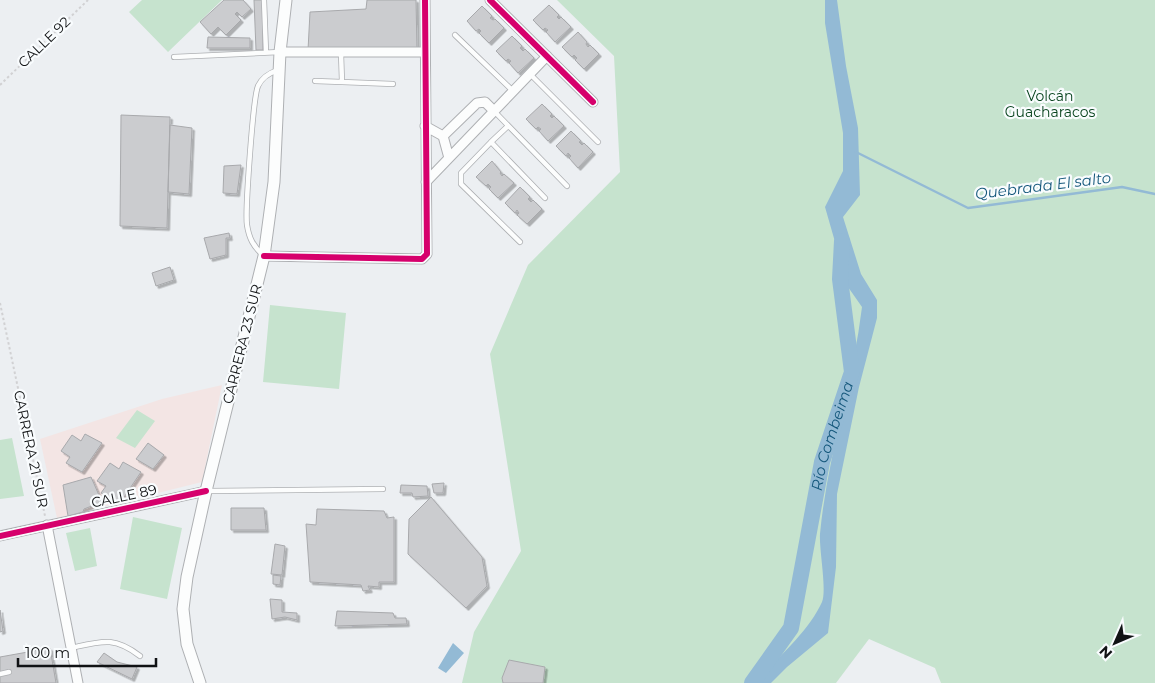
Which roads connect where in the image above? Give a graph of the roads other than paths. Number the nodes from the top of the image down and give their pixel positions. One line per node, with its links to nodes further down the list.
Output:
1 (264, 0): 6 (lane)
2 (286, 0): 7 (main road, CARRERA 23 SUR)
3 (425, 0): 8 (street)
4 (490, 0): 10 (street)
5 (455, 35): 17 (lane)
6 (266, 52): 7 (lane); 11 (lane)
7 (280, 52): 9 (street); 12 (main road, CARRERA 23 SUR)
8 (425, 52): 9 (street); 20 (street)
9 (341, 54): 15 (lane)
10 (547, 56): 13 (street); 18 (street)
11 (174, 57)
12 (280, 69): 30 (main road, CARRERA 23 SUR); 30 (lane)
13 (530, 74): 17 (street); 24 (lane)
14 (315, 81): 15 (lane)
15 (342, 82): 16 (lane)
16 (393, 84)
17 (513, 91): 19 (street)
18 (593, 102)
19 (494, 111): 21 (lane); 22 (street); 25 (street)
20 (425, 126): 22 (street); 26 (street)
21 (508, 126): 23 (lane); 27 (lane)
22 (443, 136): 25 (street)
23 (491, 142): 28 (lane); 29 (lane)
24 (598, 142)
25 (449, 158): 26 (street)
26 (426, 182): 30 (street)
27 (568, 186)
28 (545, 198)
29 (520, 242)
30 (264, 256): 32 (main road, CARRERA 23 SUR)
31 (383, 489): 32 (lane)
32 (206, 491): 33 (street, CALLE 89); 40 (main road, CARRERA 23 SUR)
33 (47, 526): 34 (street, CALLE 89); 35 (street, CARRERA 21 SUR)
34 (0, 536)
35 (71, 648): 36 (lane); 39 (street, CARRERA 21 SUR)
36 (140, 656)
37 (9, 672): 38 (lane)
38 (0, 674)
39 (78, 683)
40 (200, 683)

